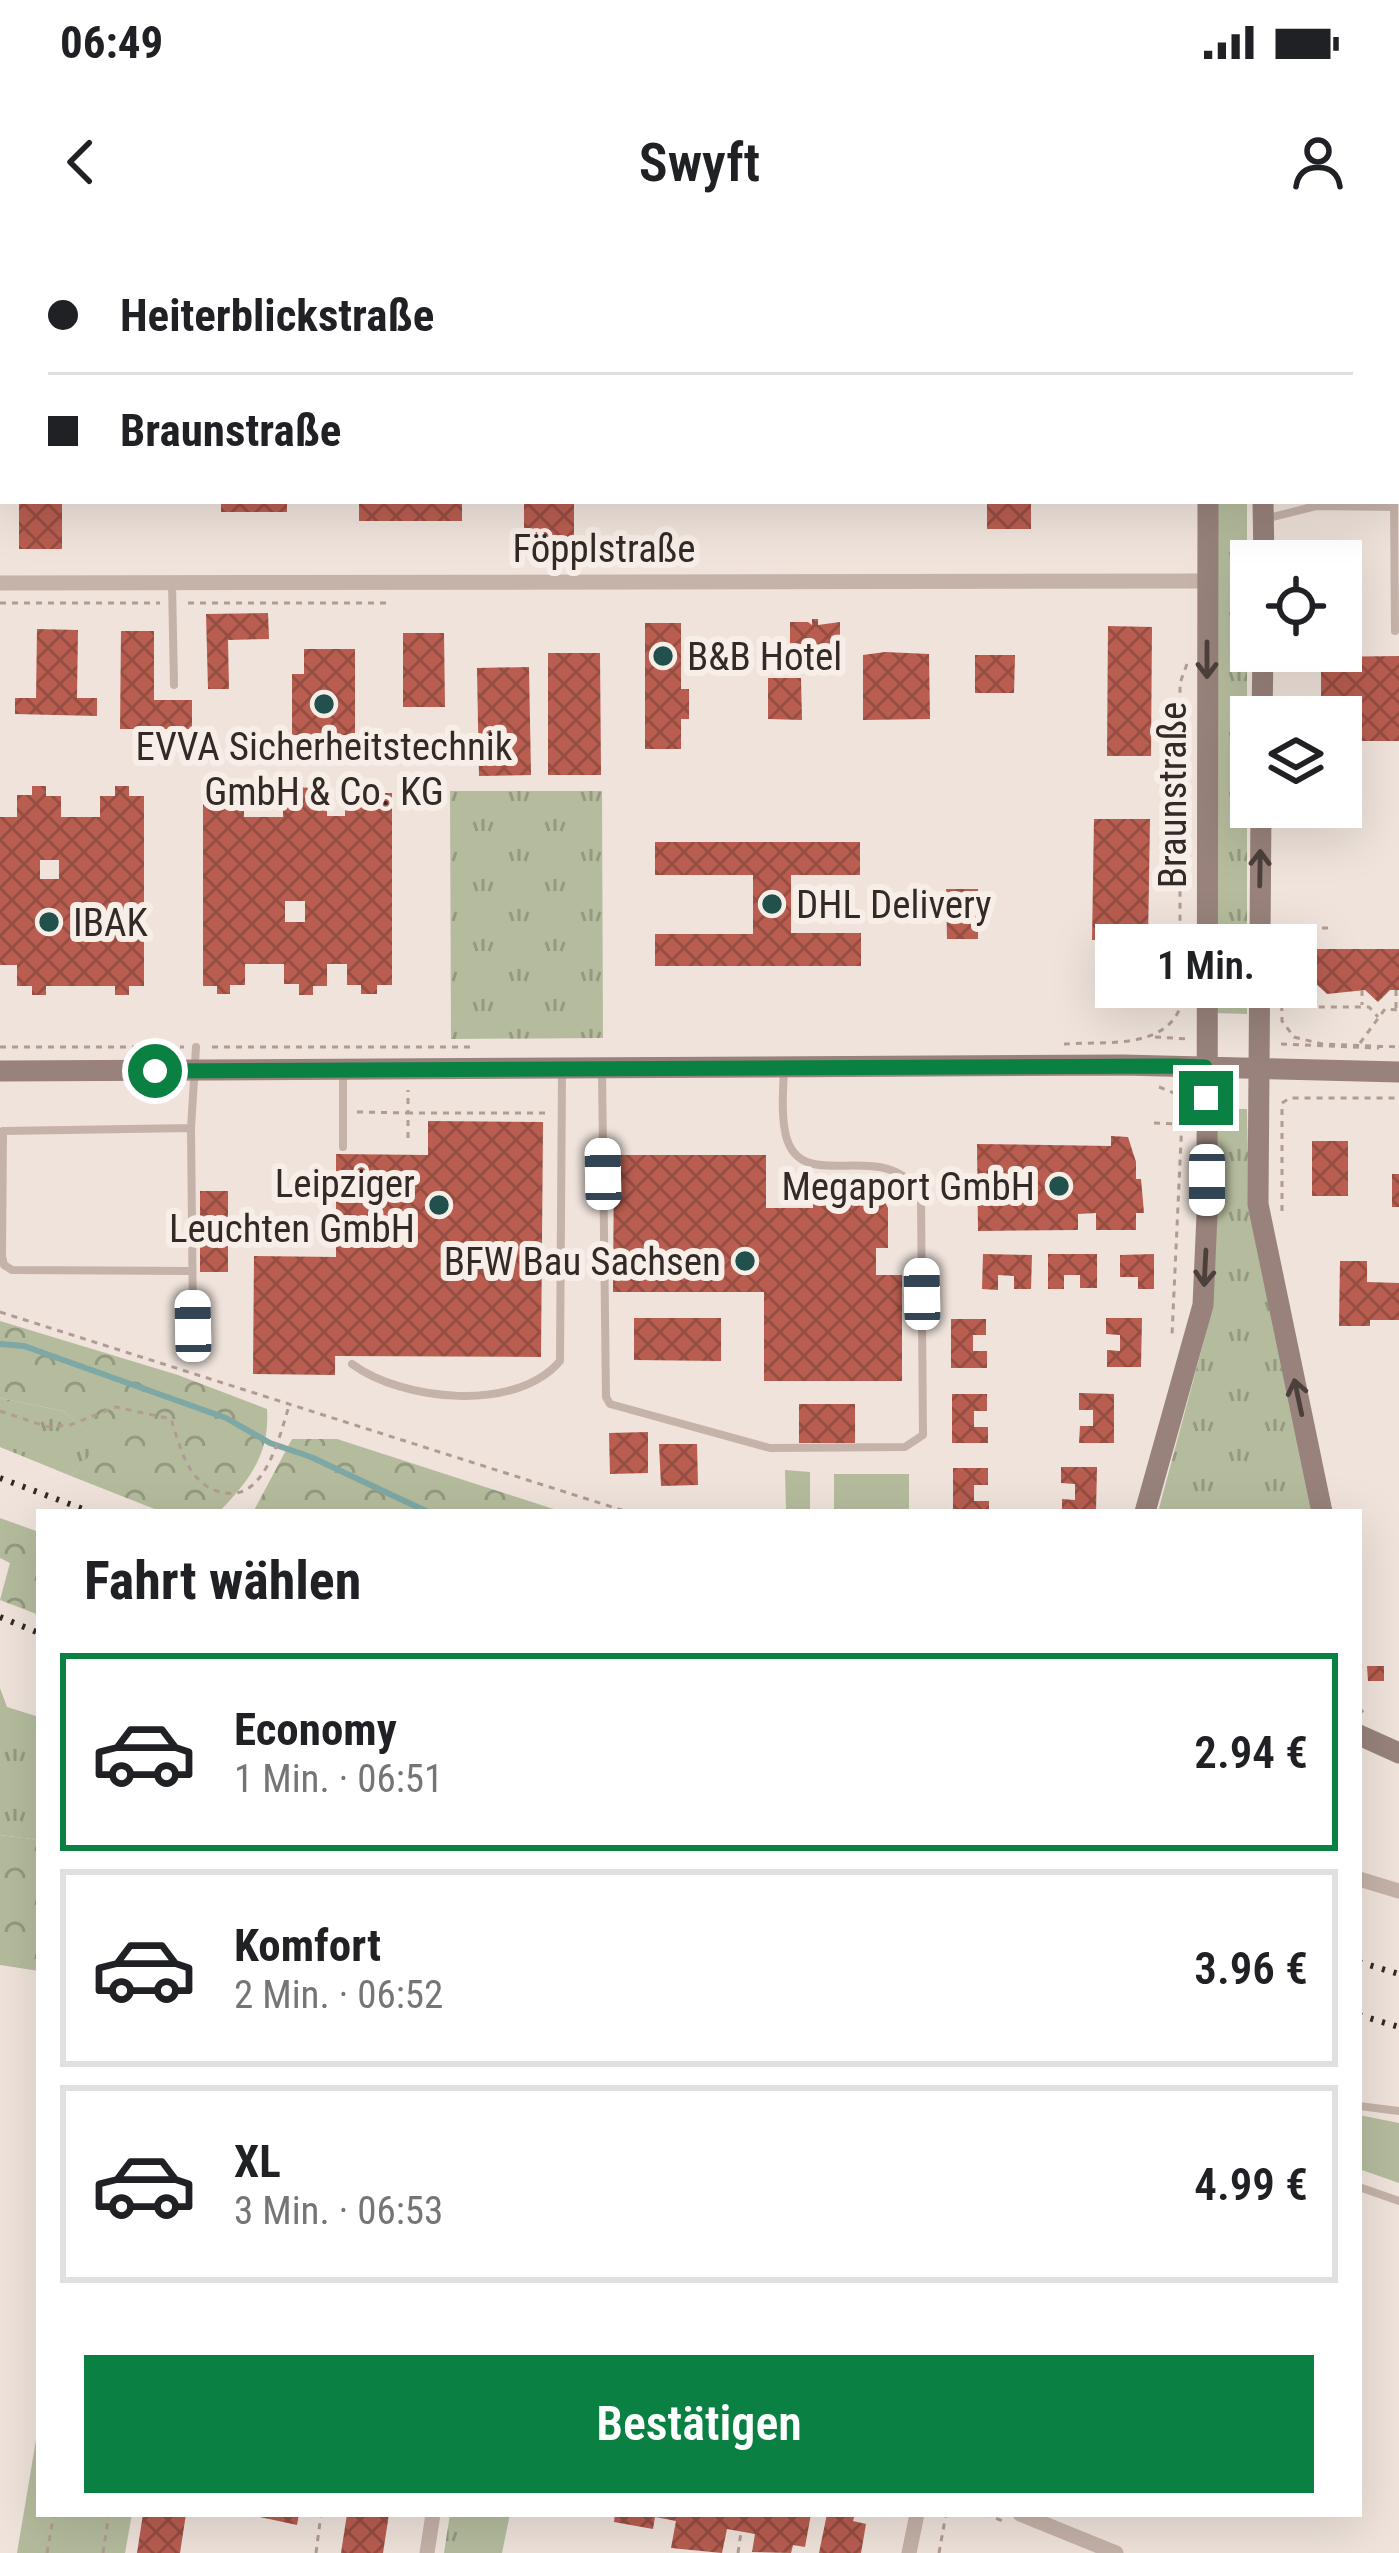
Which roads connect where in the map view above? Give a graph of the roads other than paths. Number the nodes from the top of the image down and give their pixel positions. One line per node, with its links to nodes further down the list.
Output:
1 (1208, 504): 5 (main road, Braunstraße)
2 (1394, 504): 3 (lane); 4 (lane)
3 (1264, 510)
4 (1396, 524): 8 (lane)
5 (1208, 580): 6 (street, Föpplstraße); 12 (main road, Braunstraße, one-way to 12)
6 (172, 582): 7 (street, Föpplstraße); 9 (lane)
7 (0, 583)
8 (1395, 631)
9 (174, 685)
10 (1261, 828): 15 (main road, one-way to 10)
11 (196, 1047): 18 (lane)
12 (1205, 1067): 14 (main road); 15 (main road); 26 (main road, Braunstraße, one-way to 26)
13 (602, 1069): 14 (main road); 14 (lane); 17 (main road)
14 (784, 1069)
15 (1258, 1069): 20 (main road); 27 (main road, one-way to 15)
16 (0, 1070): 18 (main road)
17 (562, 1070): 19 (main road); 25 (lane)
18 (194, 1071): 19 (main road); 21 (lane)
19 (343, 1071): 22 (lane)
20 (1399, 1072)
21 (191, 1128): 23 (lane); 23 (lane)
22 (343, 1147)
23 (192, 1271): 24 (lane)
24 (193, 1326)
25 (352, 1364)
26 (1146, 1509)
27 (1321, 1509)
28 (1362, 1736): 29 (main road)
29 (1399, 1753)
30 (1362, 1880): 31 (street)
31 (1399, 1891)
32 (1362, 2106): 33 (lane)
33 (1399, 2111)
34 (1362, 2188): 35 (lane)
35 (1399, 2201)
36 (433, 2517): 39 (street)
37 (916, 2517): 40 (street)
38 (1027, 2517): 41 (street)
39 (427, 2553)
40 (909, 2553)
41 (1116, 2553)

